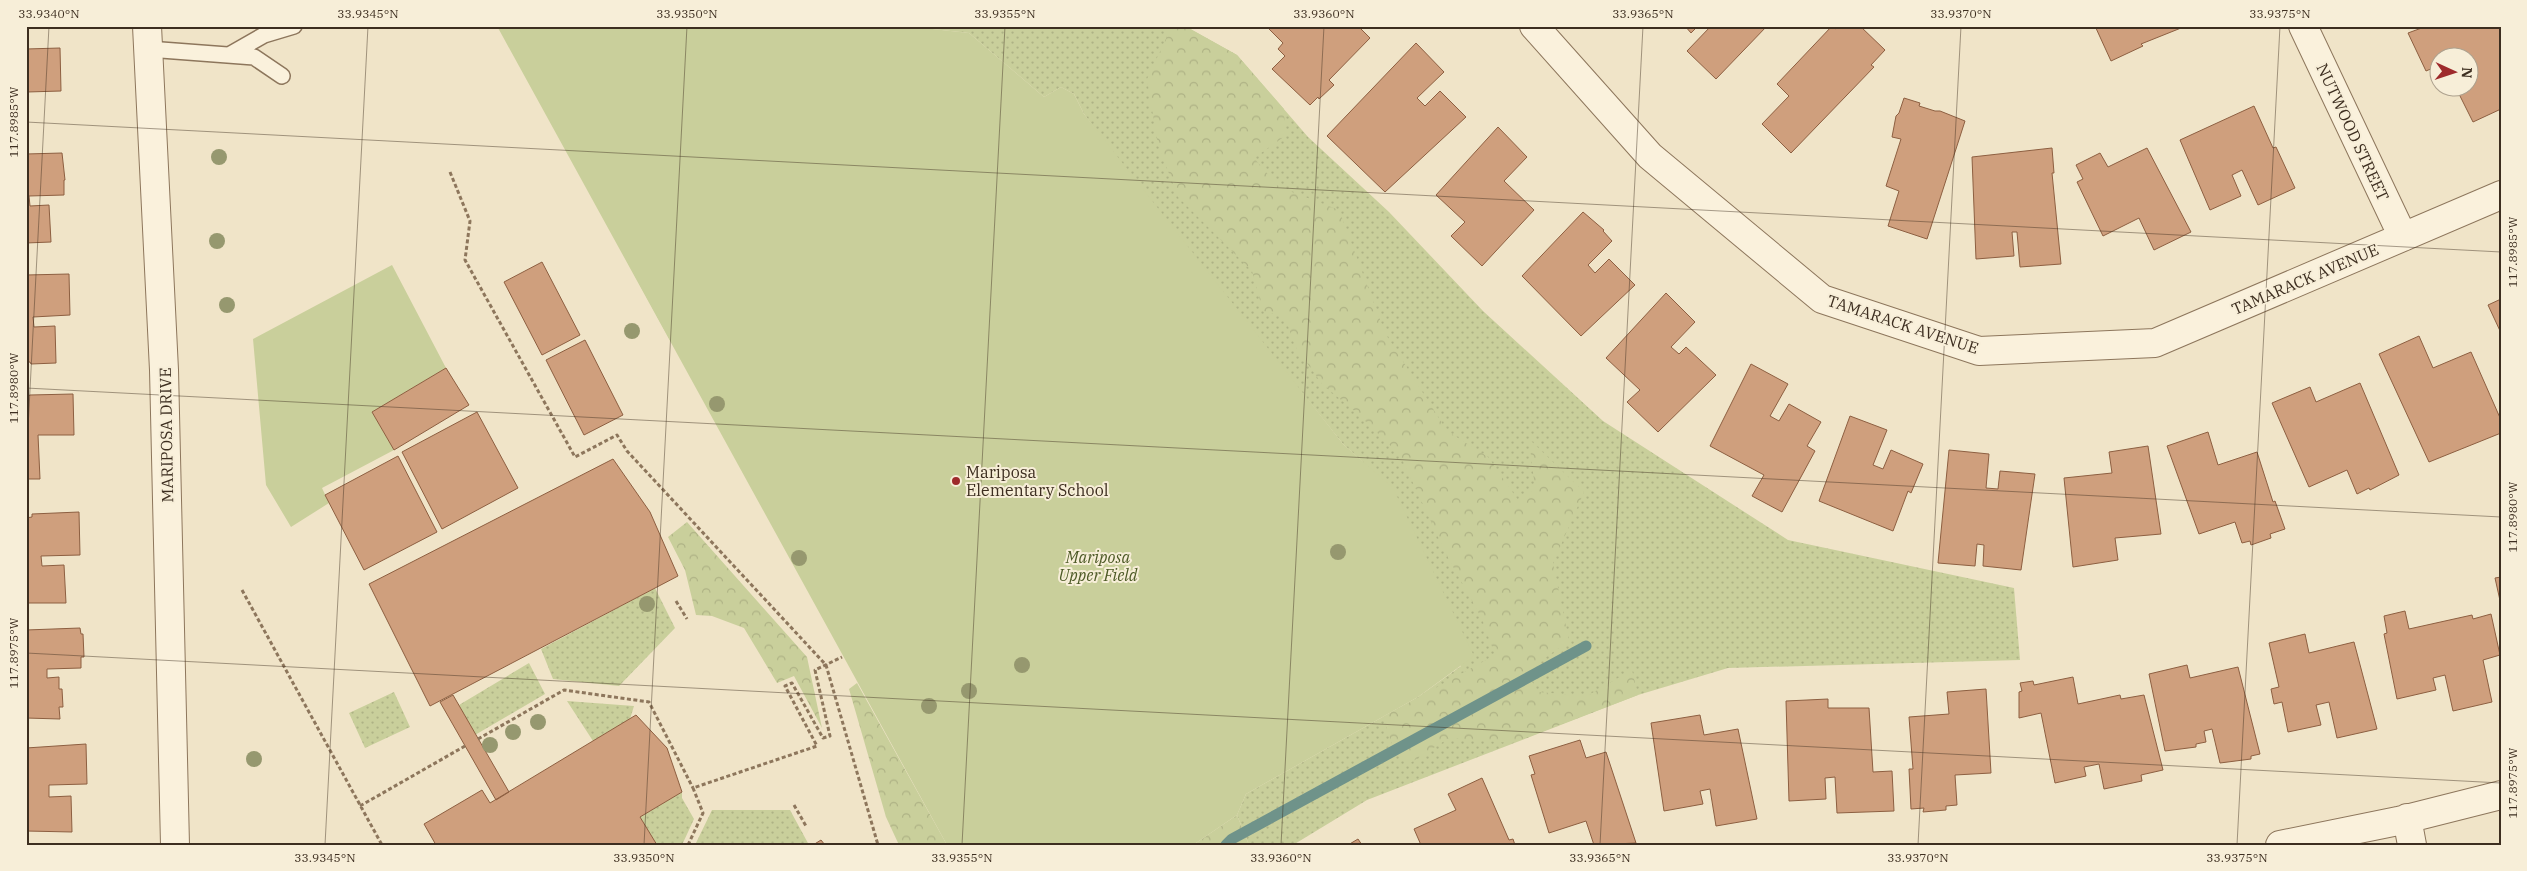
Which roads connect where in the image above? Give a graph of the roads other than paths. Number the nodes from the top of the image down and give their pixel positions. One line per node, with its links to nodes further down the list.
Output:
1 (294, 26): 5 (lane)
2 (1534, 26): 8 (street, TAMARACK AVENUE)
3 (2303, 26): 8 (street, NUTWOOD STREET)
4 (147, 37): 5 (lane); 11 (street, MARIPOSA DRIVE)
5 (229, 55): 6 (lane)
6 (282, 76)
7 (2501, 195): 8 (street, TAMARACK AVENUE)
8 (2403, 238)
9 (2501, 795): 10 (street)
10 (2407, 818): 12 (street); 13 (street)
11 (175, 845)
12 (2280, 845)
13 (2412, 845)

